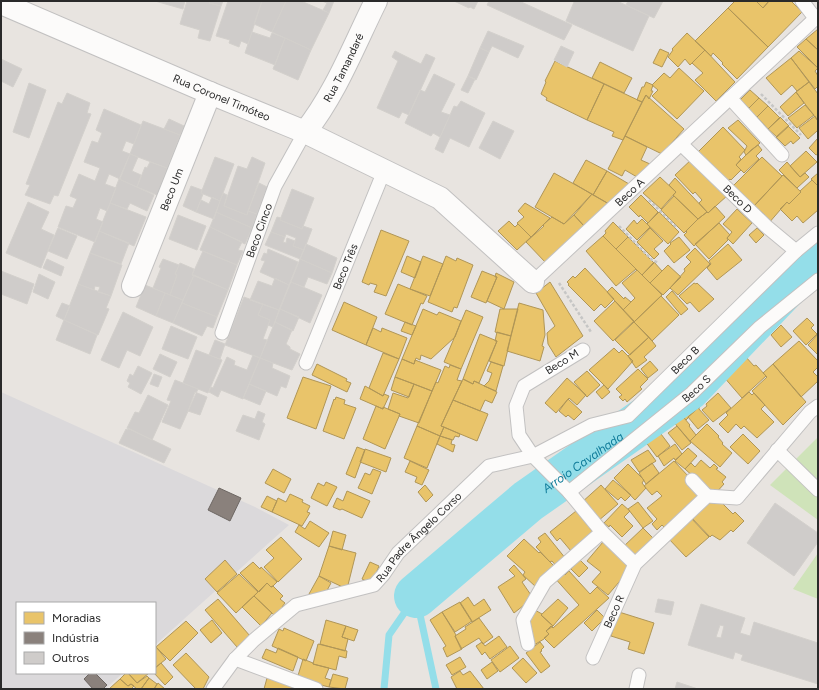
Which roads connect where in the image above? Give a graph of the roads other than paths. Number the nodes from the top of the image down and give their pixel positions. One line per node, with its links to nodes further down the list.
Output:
1 (376, 1): 7 (street, Rua Tamandaré)
2 (802, 1): 4 (lane)
3 (1, 3): 5 (street, Rua Coronel Timóteo)
4 (817, 17): 6 (lane, Beco A)
5 (210, 93): 7 (street, Rua Coronel Timóteo); 16 (street, Beco Um)
6 (730, 98): 8 (lane, Beco A); 9 (lane)
7 (305, 132): 10 (street, Rua Coronel Timóteo); 17 (lane, Beco Cinco)
8 (681, 144): 13 (lane, Beco D); 15 (lane, Beco A)
9 (782, 155)
10 (384, 171): 11 (street, Rua Coronel Timóteo); 19 (lane, Beco Três)
11 (440, 198): 15 (street, Beco A)
12 (818, 233): 13 (lane, Beco B)
13 (796, 251): 22 (lane, Beco B)
14 (818, 280): 25 (lane, Beco S)
15 (534, 282)
16 (133, 286)
17 (222, 333)
18 (583, 350): 22 (lane, Beco M)
19 (306, 363)
20 (818, 406): 21 (lane)
21 (777, 450): 24 (lane); 26 (lane)
22 (535, 458): 25 (lane, Beco M); 31 (lane, Rua Padre Ângelo Corso)
23 (692, 480): 26 (lane)
24 (818, 490)
25 (568, 491): 27 (lane)
26 (707, 496): 28 (lane, Beco R)
27 (602, 532): 28 (lane); 29 (lane)
28 (635, 564): 30 (lane, Beco R)
29 (528, 644)
30 (593, 658)
31 (235, 659): 33 (lane, Rua Padre Ângelo Corso); 34 (lane)
32 (639, 675): 35 (lane)
33 (213, 689)
34 (316, 689)
35 (636, 689)

